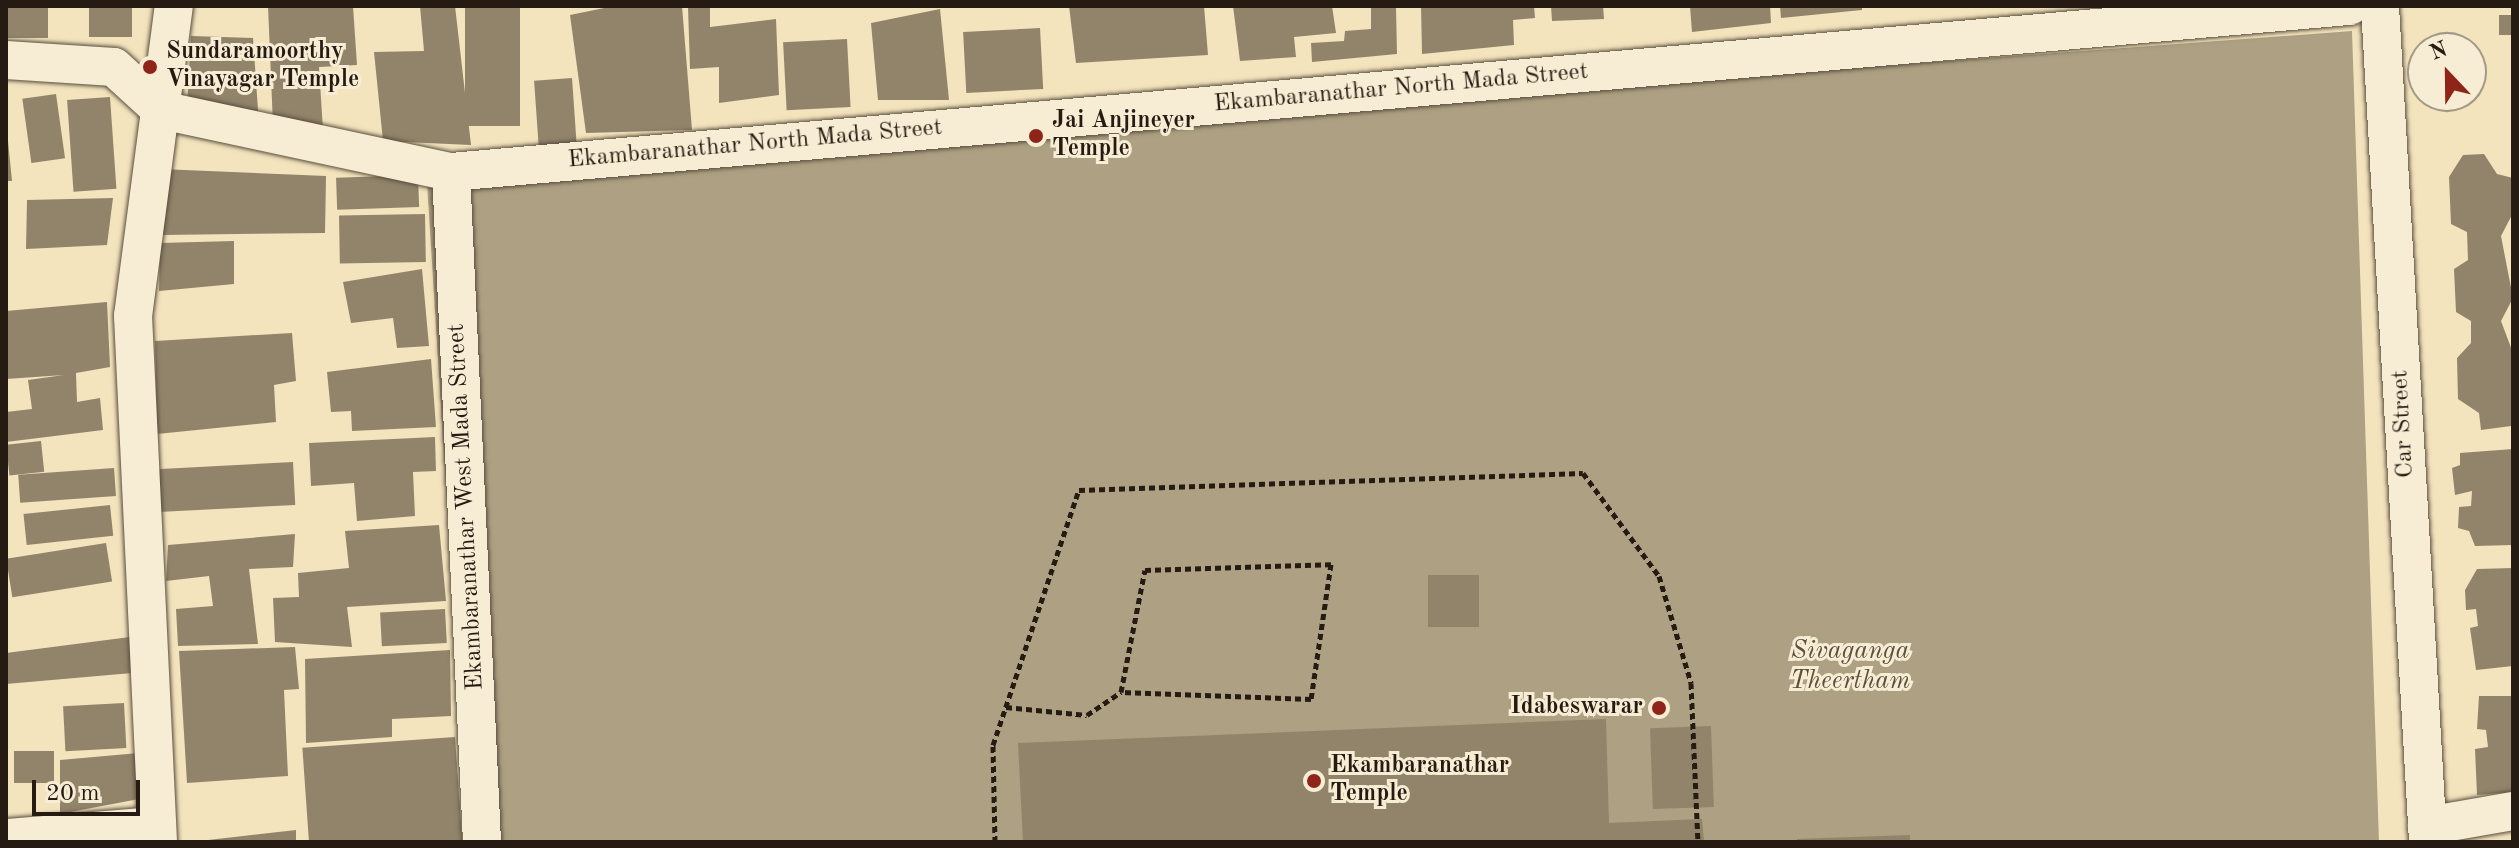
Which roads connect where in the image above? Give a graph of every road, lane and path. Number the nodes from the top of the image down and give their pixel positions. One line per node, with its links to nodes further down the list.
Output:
1 (174, 6): 5 (street)
2 (2350, 6): 6 (street, Ekambaranathar North Mada Street)
3 (2380, 6): 11 (street, Car Street)
4 (6, 60): 5 (street)
5 (161, 110): 6 (street, Ekambaranathar North Mada Street); 10 (street)
6 (451, 172): 13 (street, Ekambaranathar West Mada Street)
7 (1121, 692): 7 (path); 8 (path)
8 (1006, 707): 14 (path); 15 (path)
9 (2513, 811): 11 (street)
10 (157, 834): 12 (street)
11 (2428, 834)
12 (6, 838)
13 (482, 842)
14 (995, 842)
15 (1698, 842)

